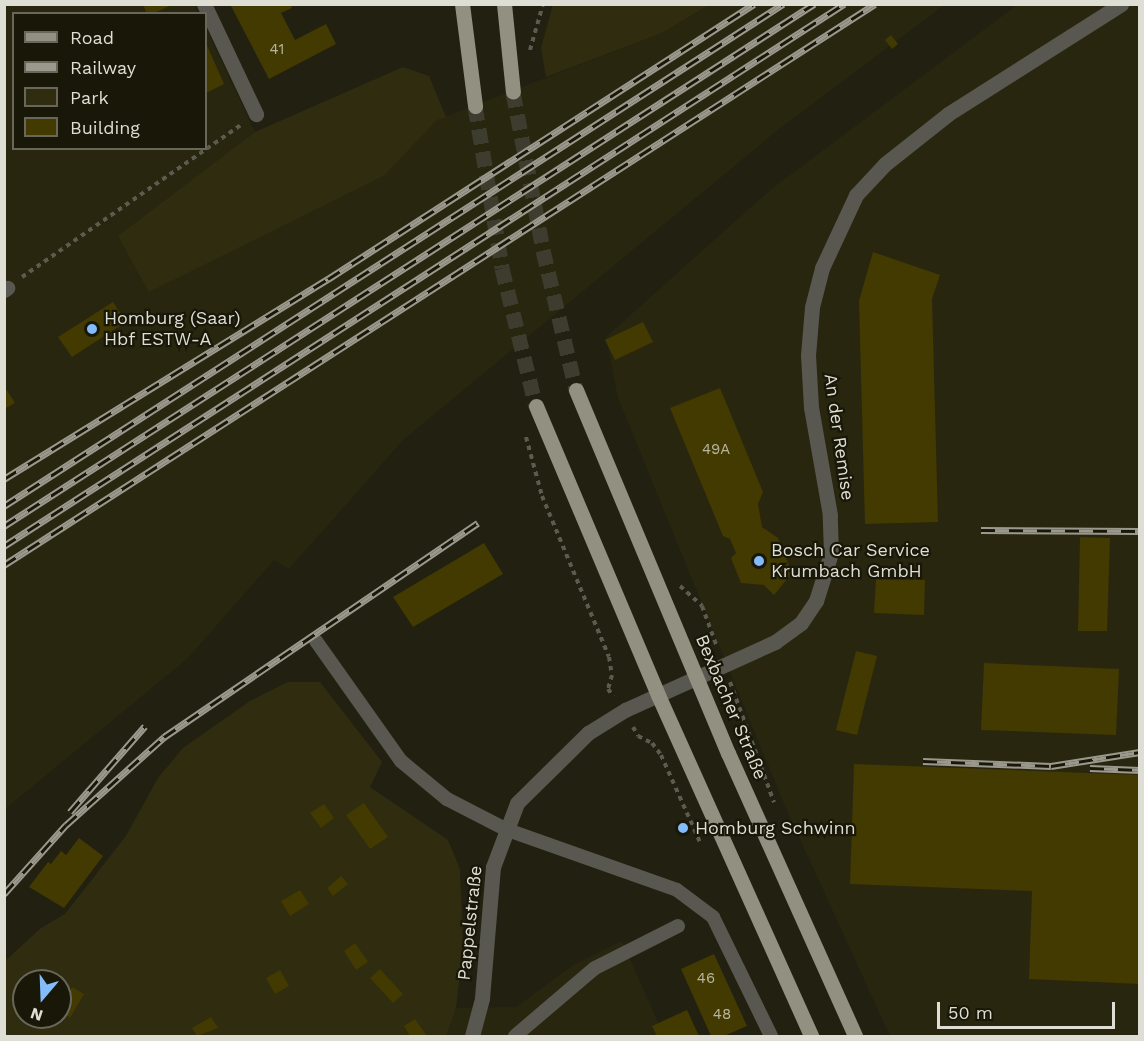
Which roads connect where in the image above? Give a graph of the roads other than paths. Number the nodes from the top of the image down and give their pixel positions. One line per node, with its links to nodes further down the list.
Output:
1 (204, 4): 7 (street)
2 (462, 4): 6 (main road)
3 (504, 4): 5 (main road)
4 (1121, 4): 11 (street, An der Remise)
5 (513, 92)
6 (475, 106)
7 (256, 114)
8 (576, 390): 11 (main road, Bexbacher Straße)
9 (536, 406): 13 (main road)
10 (316, 641): 14 (lane)
11 (698, 679): 12 (street, An der Remise); 20 (main road, Bexbacher Straße)
12 (679, 686): 13 (street, Pappelstraße)
13 (658, 695): 14 (street, Pappelstraße); 19 (main road)
14 (505, 829): 16 (street, Pappelstraße); 18 (lane)
15 (678, 926): 17 (lane)
16 (472, 1036)
17 (515, 1036)
18 (771, 1036)
19 (811, 1036)
20 (855, 1036)

